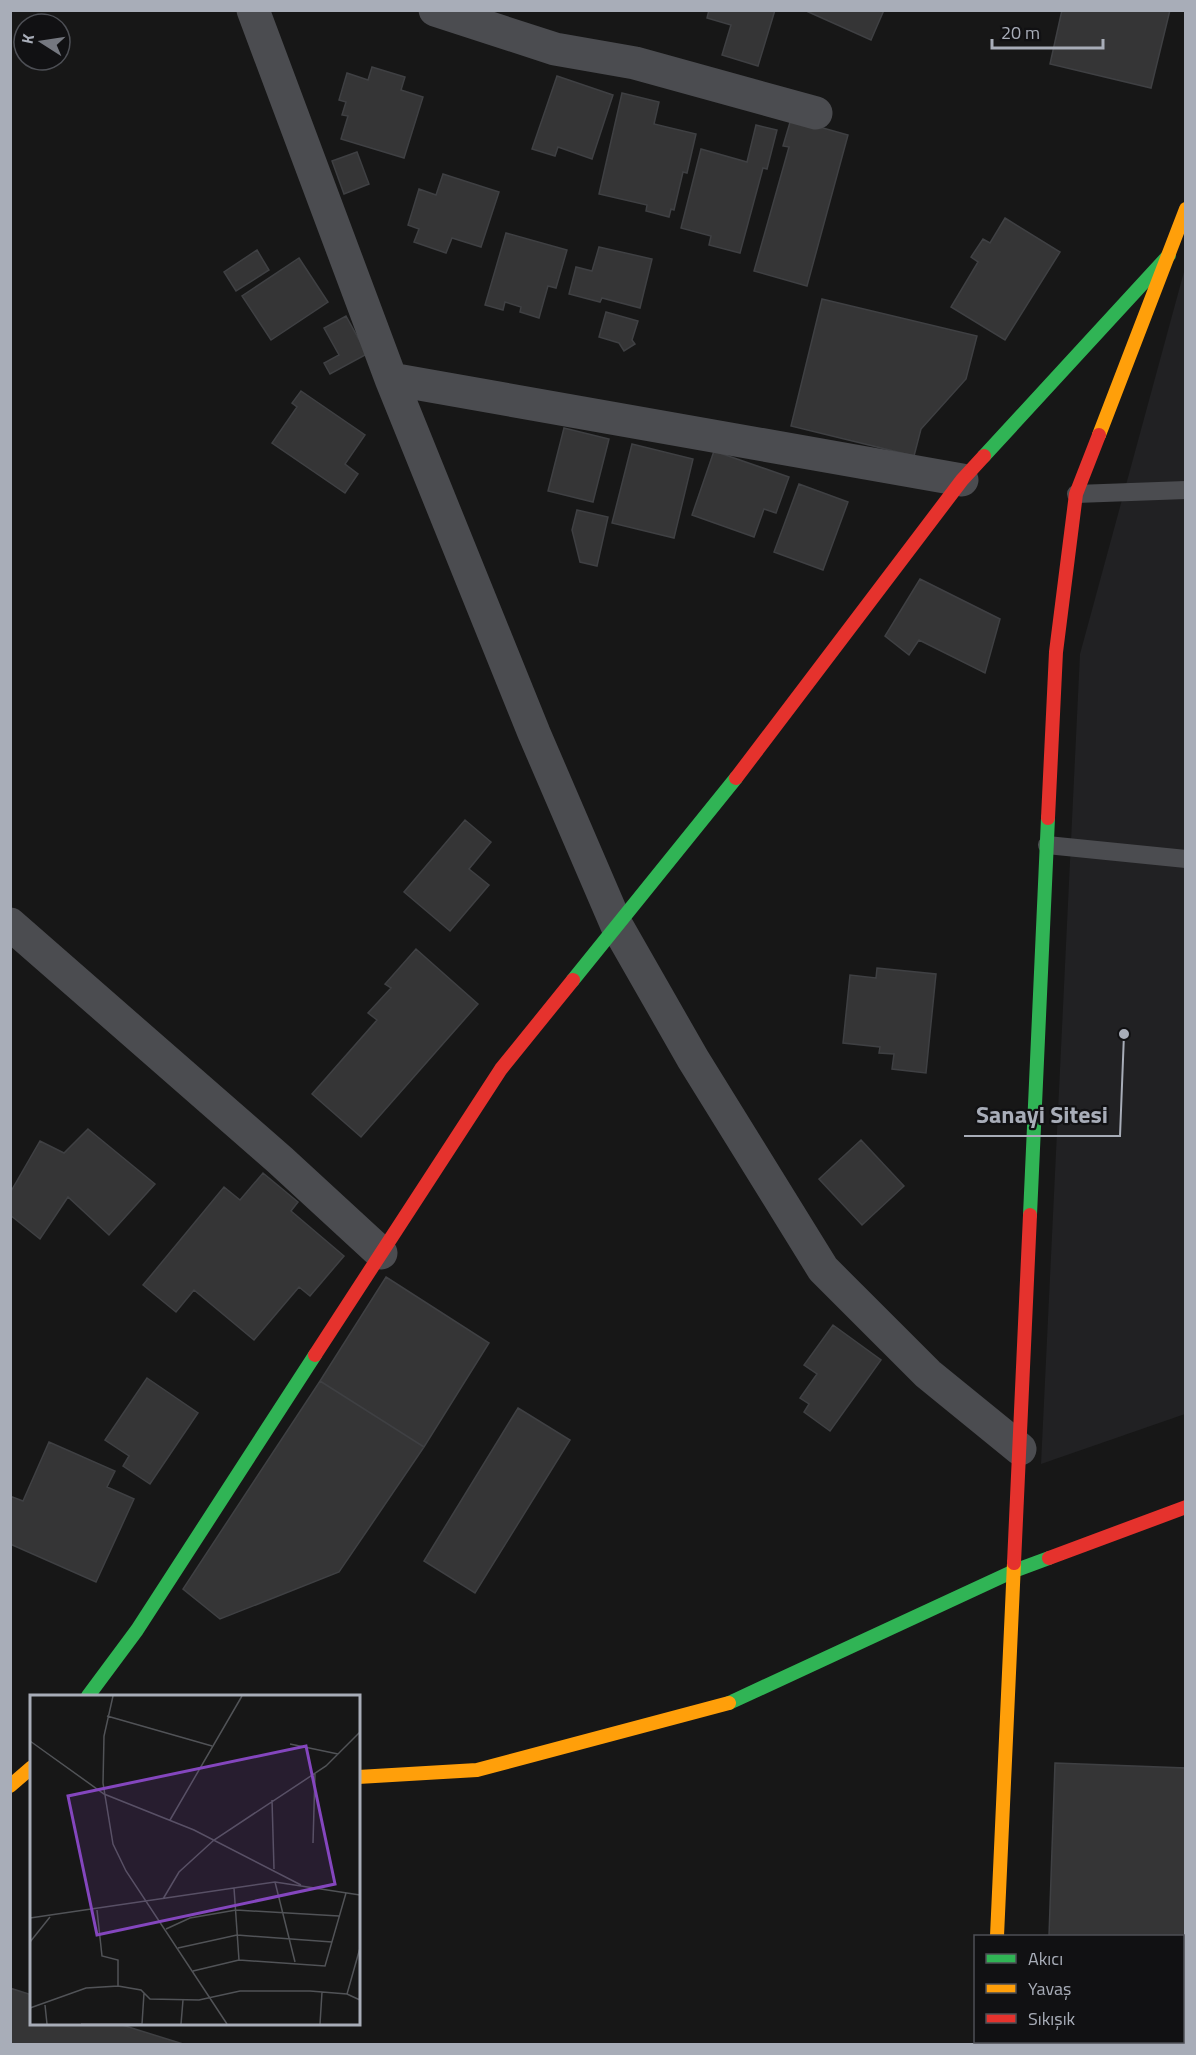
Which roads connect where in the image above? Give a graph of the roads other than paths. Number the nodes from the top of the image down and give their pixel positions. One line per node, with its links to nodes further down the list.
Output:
1 (253, 10): 6 (street)
2 (435, 10): 3 (street)
3 (816, 113)
4 (1185, 209): 5 (street)
5 (1169, 255): 7 (street); 9 (street)
6 (391, 378): 7 (street); 13 (street)
7 (962, 480): 13 (street)
8 (1185, 490): 9 (lane)
9 (1076, 494): 10 (street)
10 (1047, 845): 11 (lane); 15 (street)
11 (1185, 859)
12 (10, 924): 14 (street)
13 (617, 926): 14 (street); 15 (street)
14 (381, 1253): 18 (street)
15 (1020, 1449): 17 (street)
16 (1185, 1507): 17 (street)
17 (1014, 1571): 20 (street); 22 (street)
18 (89, 1695)
19 (30, 1769): 21 (street)
20 (360, 1777)
21 (10, 1786)
22 (997, 1935)

